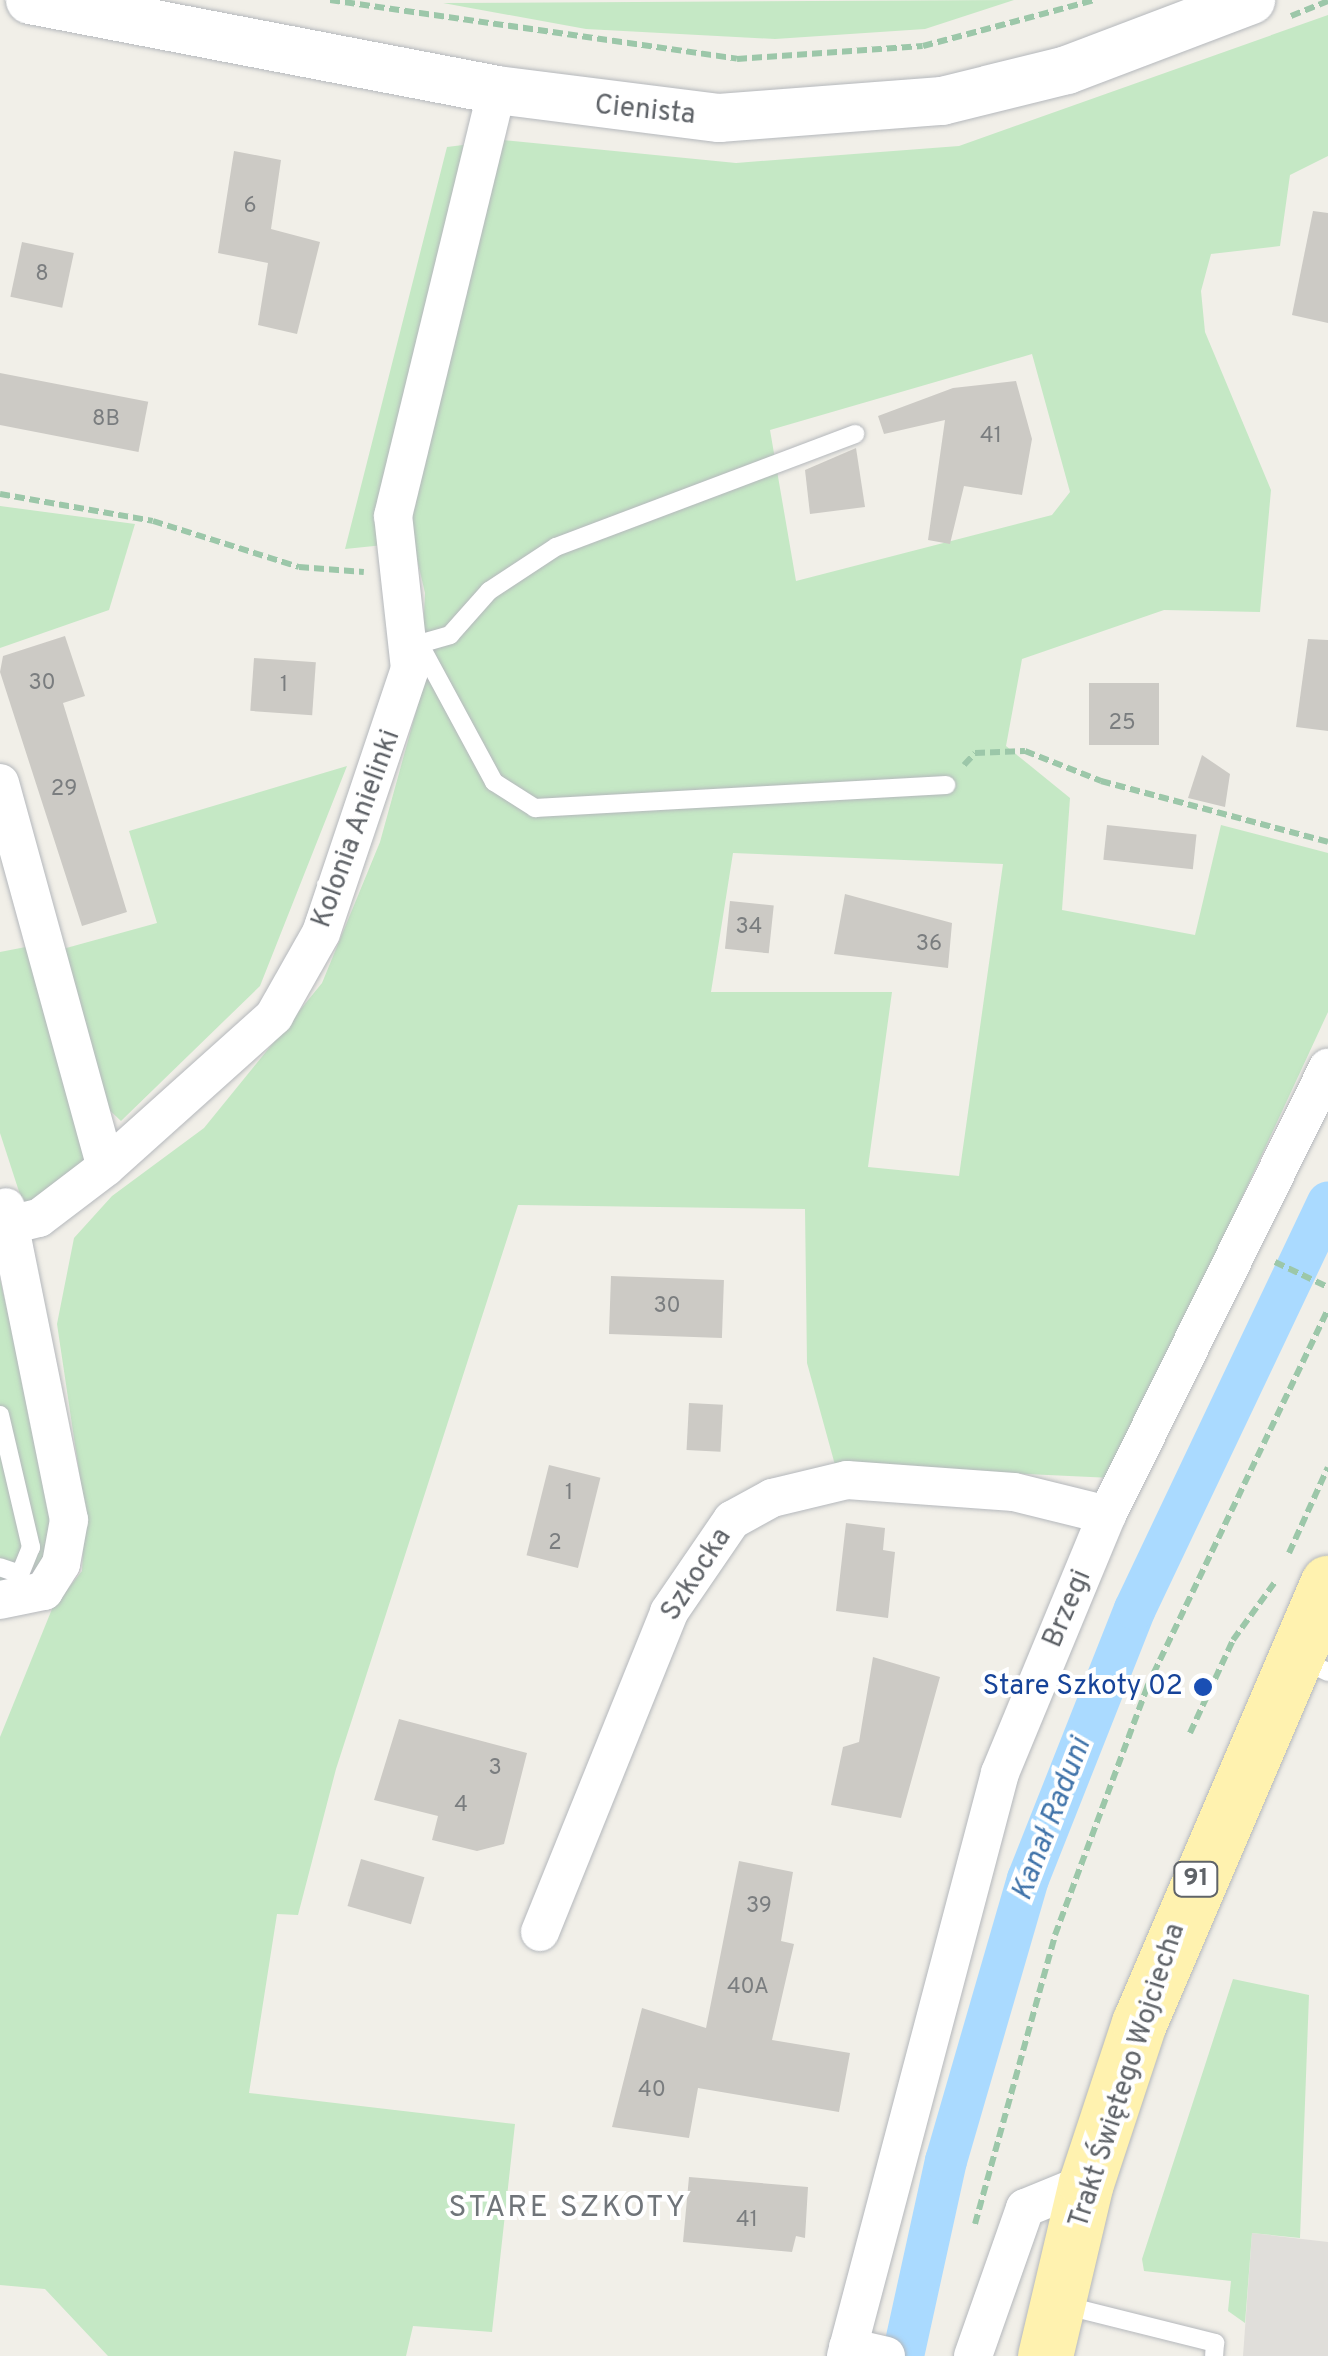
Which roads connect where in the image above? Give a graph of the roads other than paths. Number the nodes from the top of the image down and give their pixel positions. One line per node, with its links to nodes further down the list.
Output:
1 (30, 0): 3 (street, Cienista)
2 (1251, 0): 3 (street, Cienista)
3 (497, 90): 5 (street, Kolonia Anielinki)
4 (855, 434): 5 (lane)
5 (415, 646): 7 (lane, Kolonia Anielinki); 9 (street, Kolonia Anielinki)
6 (0, 782): 9 (street)
7 (946, 785)
8 (1328, 1068): 12 (street, Brzegi)
9 (106, 1167): 10 (street, Kolonia Anielinki)
10 (5, 1213): 15 (street)
11 (0, 1415): 13 (lane)
12 (1108, 1515): 17 (street, Szkocka); 20 (street, Brzegi)
13 (0, 1567)
14 (1298, 1573): 16 (main road, Trakt Świętego Wojciecha / 91)
15 (0, 1600)
16 (1312, 1664): 18 (main road, Trakt Świętego Wojciecha / 91)
17 (540, 1932)
18 (1086, 2183): 19 (main road, Trakt Świętego Wojciecha / 91); 21 (street)
19 (1052, 2330): 22 (lane)
20 (861, 2352)
21 (973, 2356)
22 (1214, 2356)

